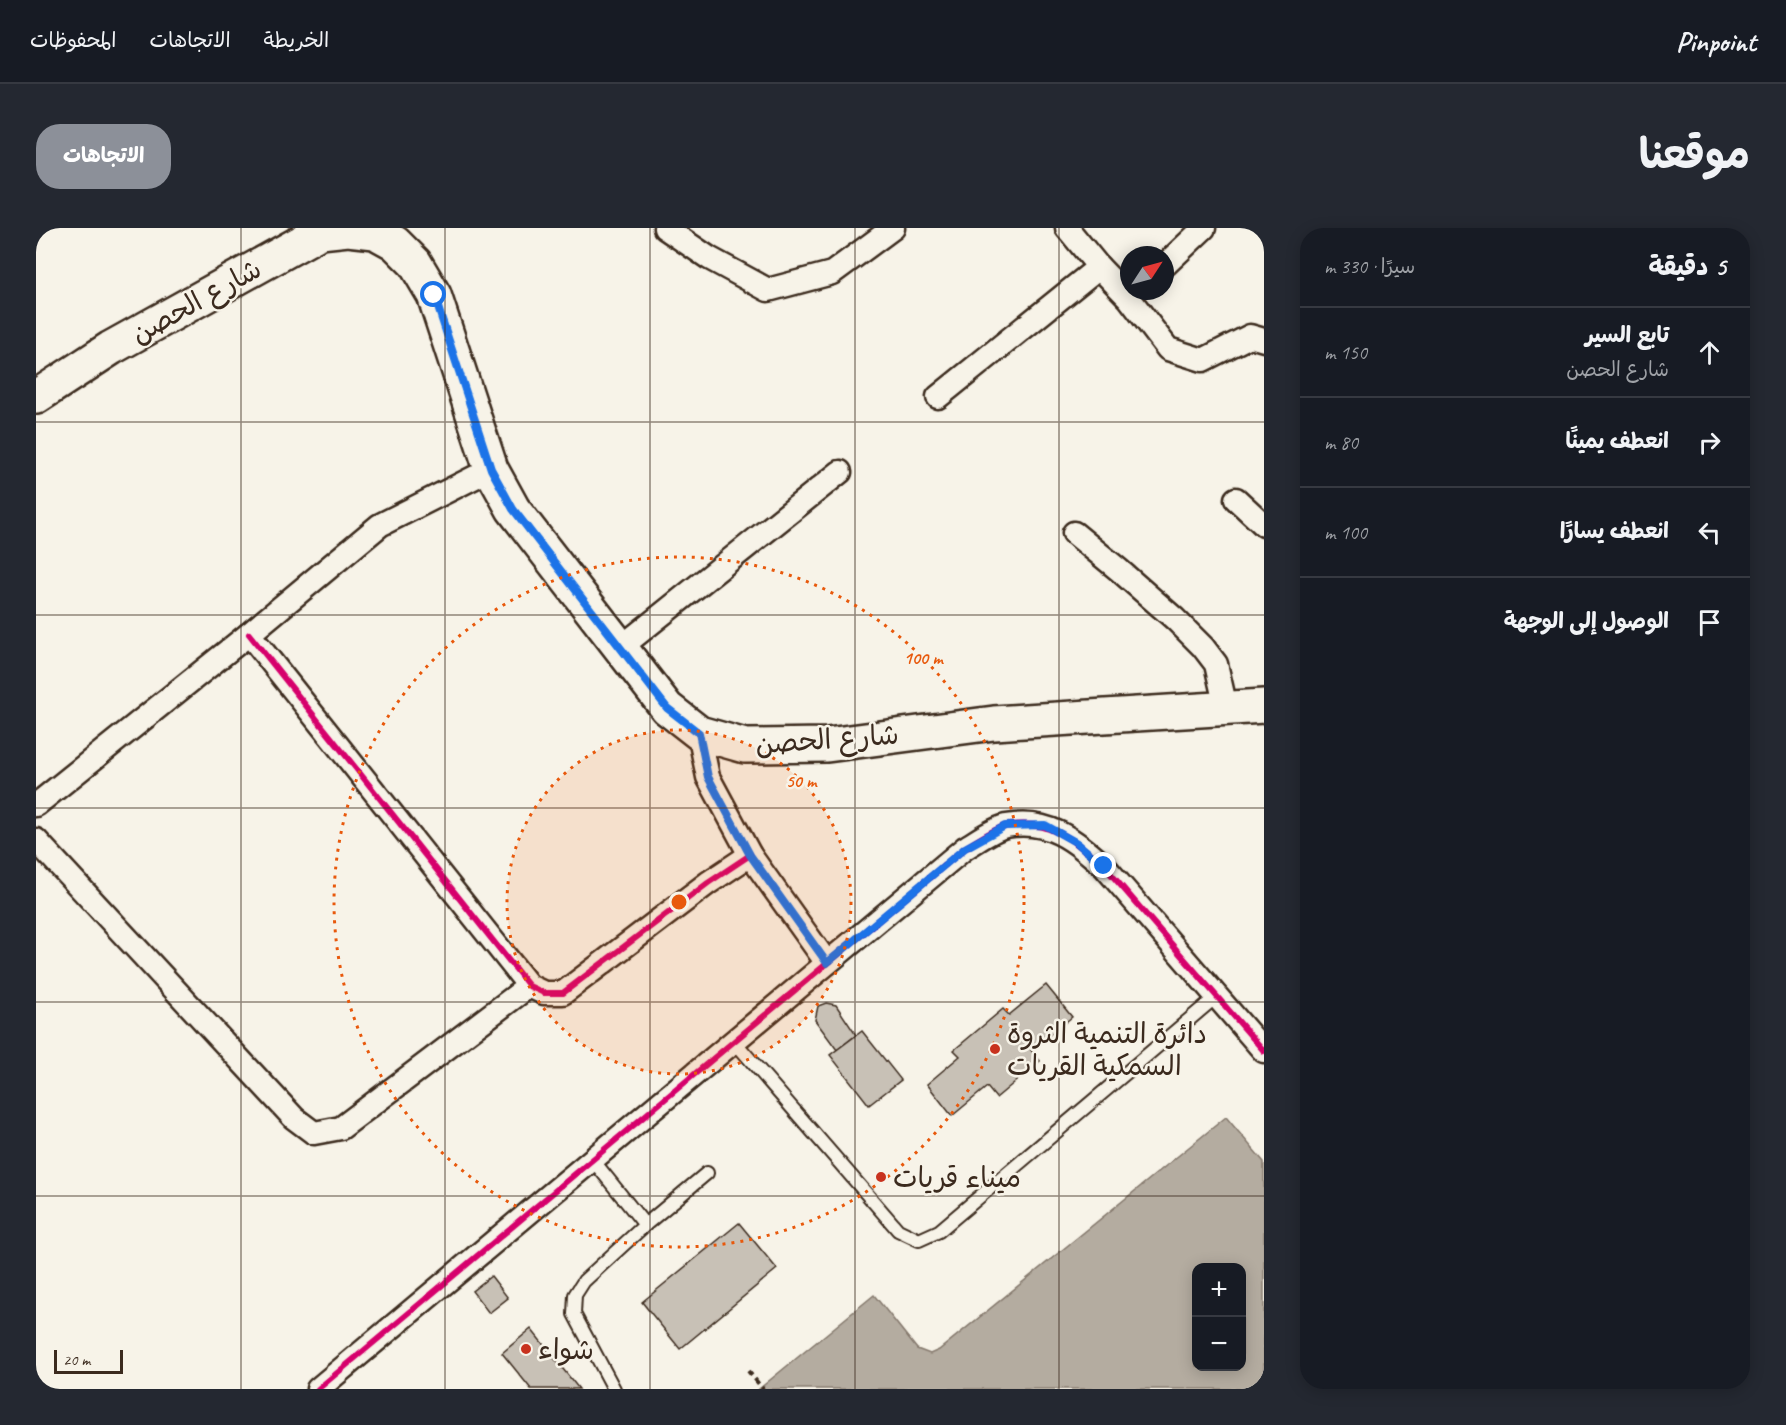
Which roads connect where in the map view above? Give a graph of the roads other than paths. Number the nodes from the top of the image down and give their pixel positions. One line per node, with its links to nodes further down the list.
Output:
1 (665, 228): 2 (street)
2 (893, 228)
3 (1066, 228): 8 (street)
4 (1204, 228): 7 (street)
5 (319, 230): 6 (main road, شارع الحصن); 12 (main road, شارع الحصن)
6 (376, 230): 14 (main road, شارع الحصن)
7 (1174, 256)
8 (1099, 267): 9 (street); 13 (street)
9 (1120, 284)
10 (1136, 300): 11 (street)
11 (1264, 340)
12 (36, 397)
13 (938, 397)
14 (491, 469): 19 (street); 20 (main road, شارع الحصن)
15 (840, 472): 20 (street)
16 (1236, 499): 17 (street)
17 (1264, 525)
18 (1074, 533): 22 (street)
19 (249, 634): 24 (street); 28 (street)
20 (620, 648): 23 (main road, شارع الحصن)
21 (1264, 706): 22 (main road, شارع الحصن)
22 (1226, 708): 23 (main road, شارع الحصن)
23 (699, 733): 26 (street)
24 (36, 805)
25 (36, 840): 28 (street)
26 (750, 855): 27 (street); 28 (street)
27 (827, 963): 29 (street); 30 (street)
28 (529, 986)
29 (1217, 996): 30 (lane); 31 (street)
30 (734, 1041): 32 (street)
31 (1264, 1051)
32 (592, 1159): 34 (lane); 35 (street)
33 (707, 1173): 34 (lane)
34 (645, 1225): 36 (lane)
35 (318, 1389)
36 (614, 1389)

